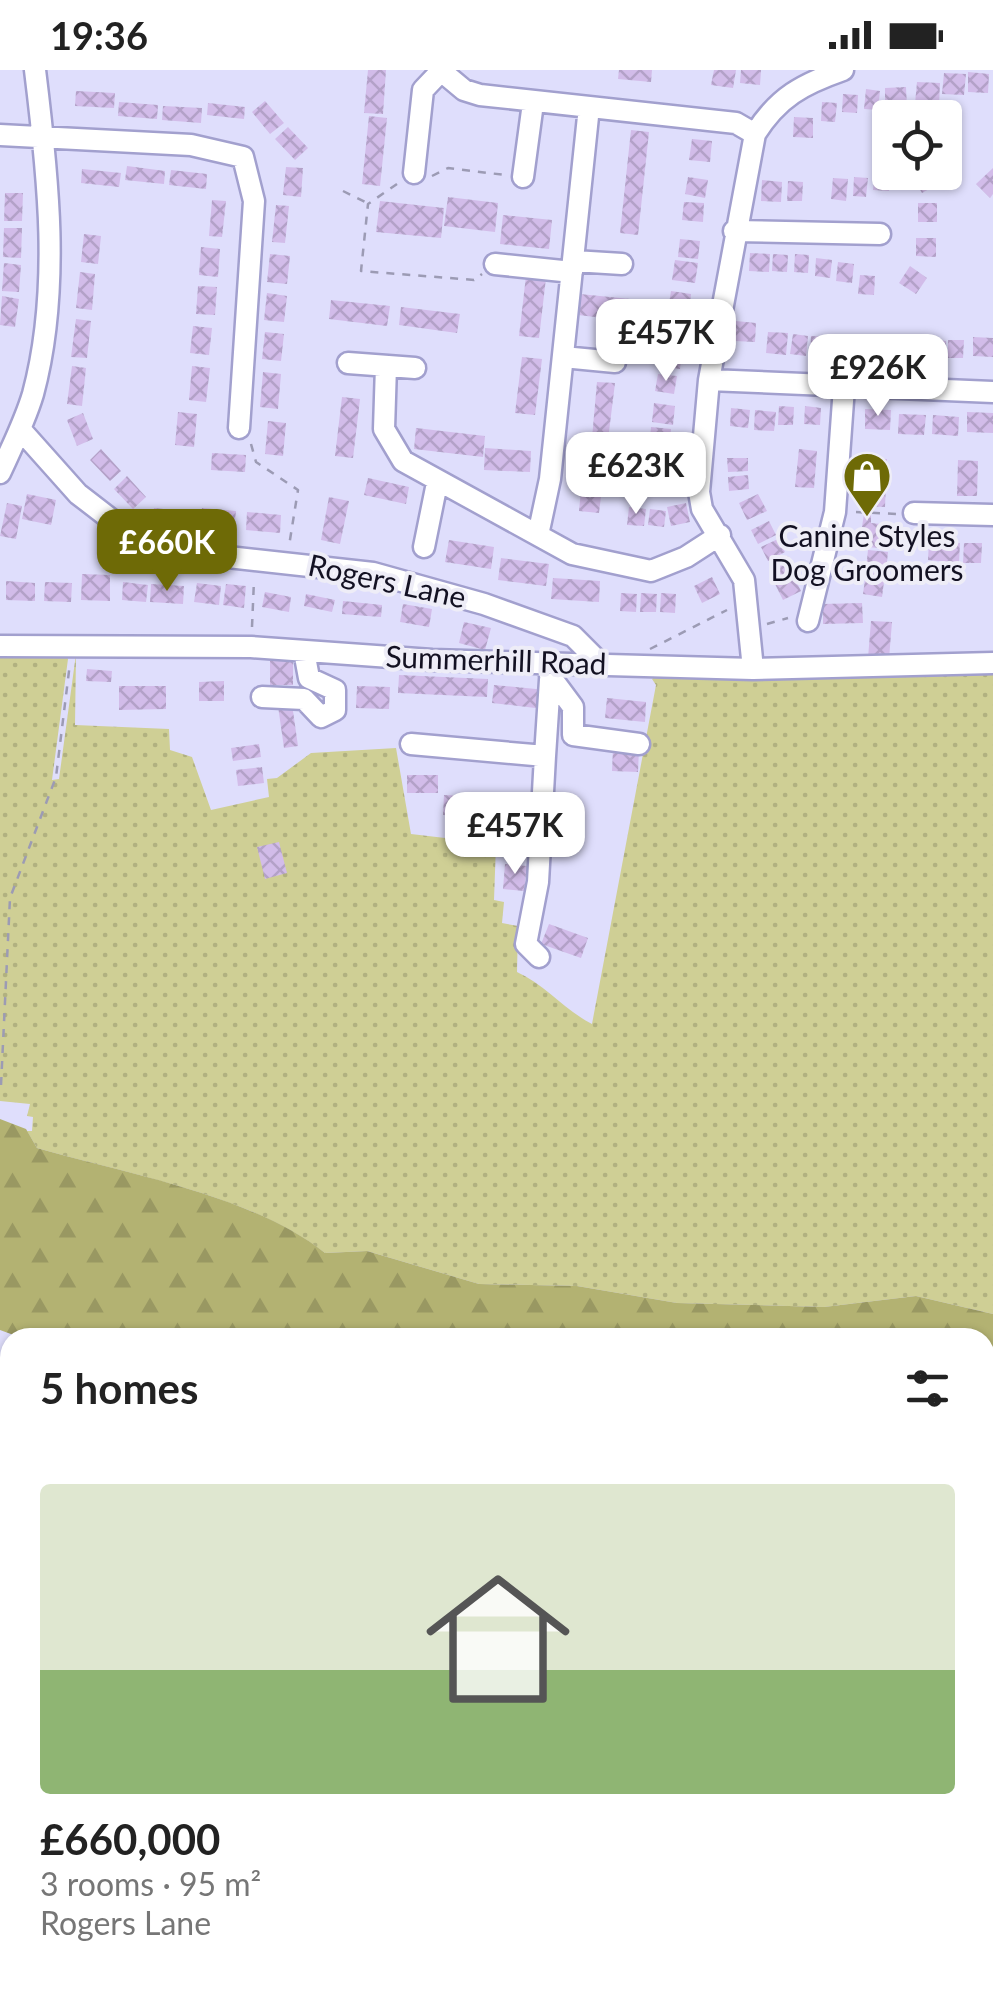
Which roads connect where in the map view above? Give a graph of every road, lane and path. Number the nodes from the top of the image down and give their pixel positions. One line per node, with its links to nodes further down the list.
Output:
1 (34, 70): 8 (street)
2 (441, 70): 4 (street); 9 (street)
3 (843, 70): 7 (street)
4 (533, 102): 5 (street); 10 (street)
5 (589, 108): 7 (street); 17 (street)
6 (0, 134): 8 (street)
7 (755, 134): 13 (street)
8 (43, 136): 26 (street); 27 (street)
9 (414, 173): 10 (path); 12 (path)
10 (524, 178)
11 (344, 192): 12 (path)
12 (368, 204): 15 (path)
13 (734, 231): 14 (street); 23 (street)
14 (880, 234)
15 (496, 264): 17 (street)
16 (622, 264): 17 (street)
17 (573, 267): 18 (street)
18 (563, 357): 19 (street); 33 (street)
19 (615, 362)
20 (348, 363): 21 (street)
21 (386, 366): 22 (street); 29 (street)
22 (415, 368)
23 (709, 380): 24 (street); 34 (street)
24 (844, 386): 25 (street); 30 (street)
25 (993, 392)
26 (20, 428): 28 (street); 36 (street, Rogers Lane)
27 (240, 428): 37 (path)
28 (0, 473)
29 (437, 483): 33 (street); 35 (street)
30 (835, 512): 31 (path); 39 (street)
31 (914, 513): 32 (street)
32 (993, 515)
33 (538, 536): 34 (street)
34 (720, 536): 38 (street)
35 (424, 547)
36 (254, 558): 37 (street, Rogers Lane); 43 (path)
37 (286, 561): 46 (street, Rogers Lane)
38 (748, 594): 40 (street); 47 (path)
39 (808, 621): 40 (path)
40 (751, 624): 48 (street)
41 (0, 646): 42 (street, Summerhill Road)
42 (69, 646): 43 (street, Summerhill Road); 55 (path)
43 (251, 648): 44 (street, Summerhill Road)
44 (304, 651): 49 (street, Summerhill Road); 50 (street)
45 (993, 663): 48 (street, Summerhill Road)
46 (602, 665): 47 (street, Summerhill Road); 49 (street, Summerhill Road)
47 (629, 666): 48 (street, Summerhill Road)
48 (753, 669)
49 (551, 670): 52 (street); 53 (street)
50 (262, 697)
51 (411, 744): 53 (street)
52 (639, 744)
53 (545, 756): 54 (street)
54 (539, 956)
55 (1, 1085)

